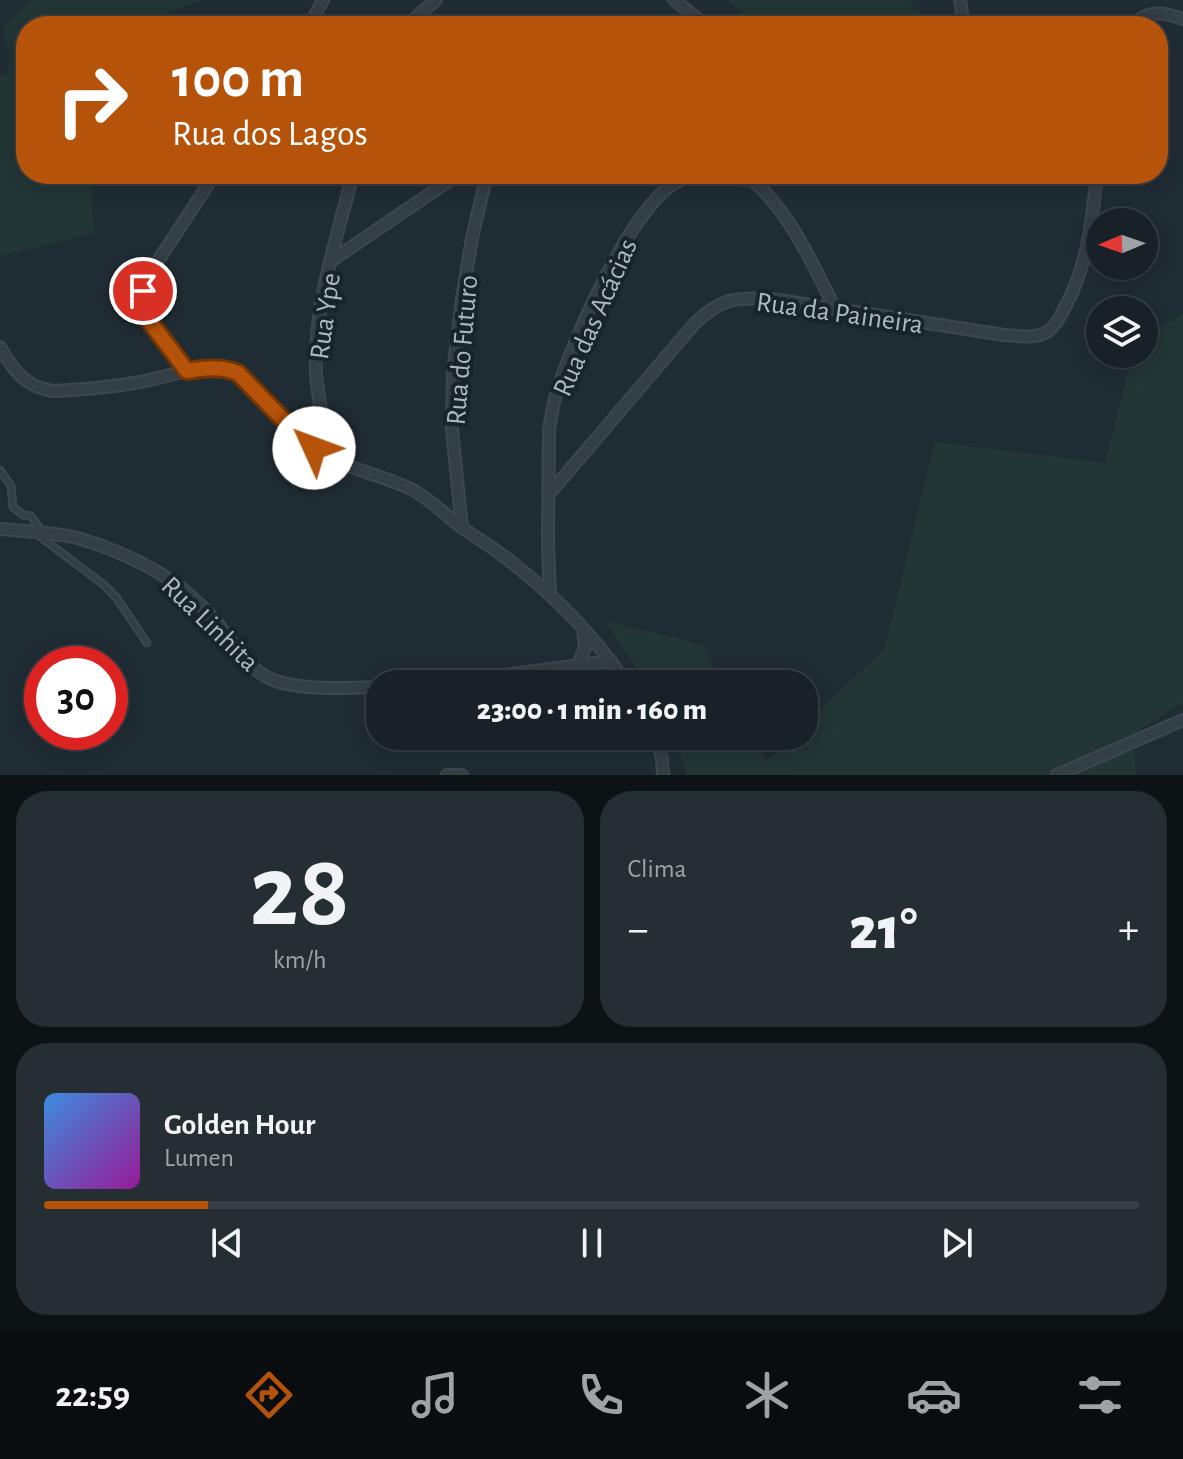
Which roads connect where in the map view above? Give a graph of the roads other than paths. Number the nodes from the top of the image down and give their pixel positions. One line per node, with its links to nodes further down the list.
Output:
1 (436, 0): 3 (street)
2 (674, 0): 4 (street)
3 (418, 16)
4 (694, 16)
5 (1145, 16): 6 (street)
6 (1183, 19)
7 (208, 184): 17 (street)
8 (350, 184): 14 (street, Rua Ype)
9 (444, 184): 14 (street)
10 (485, 184): 21 (street, Rua do Futuro)
11 (674, 184): 20 (street, Rua das Acácias)
12 (757, 184): 15 (street)
13 (1096, 184): 15 (street, Rua da Paineira)
14 (331, 261): 18 (street, Rua Ype)
15 (836, 310): 20 (street, Rua da Paineira)
16 (0, 347): 17 (street)
17 (187, 371): 18 (street)
18 (331, 459): 21 (street)
19 (0, 470): 23 (lane)
20 (549, 494): 24 (street, Rua das Acácias)
21 (462, 528): 24 (street)
22 (0, 529): 23 (street, Rua Linhita)
23 (38, 533): 26 (lane); 31 (street, Rua Linhita)
24 (550, 595): 25 (street)
25 (582, 628): 27 (street); 28 (street)
26 (147, 643)
27 (611, 661): 28 (street); 30 (street)
28 (578, 665): 29 (street)
29 (541, 670)
30 (617, 670)
31 (366, 687)
32 (1183, 720): 37 (street)
33 (660, 750): 36 (street)
34 (447, 775): 35 (street)
35 (462, 775)
36 (663, 775)
37 (1057, 775)

